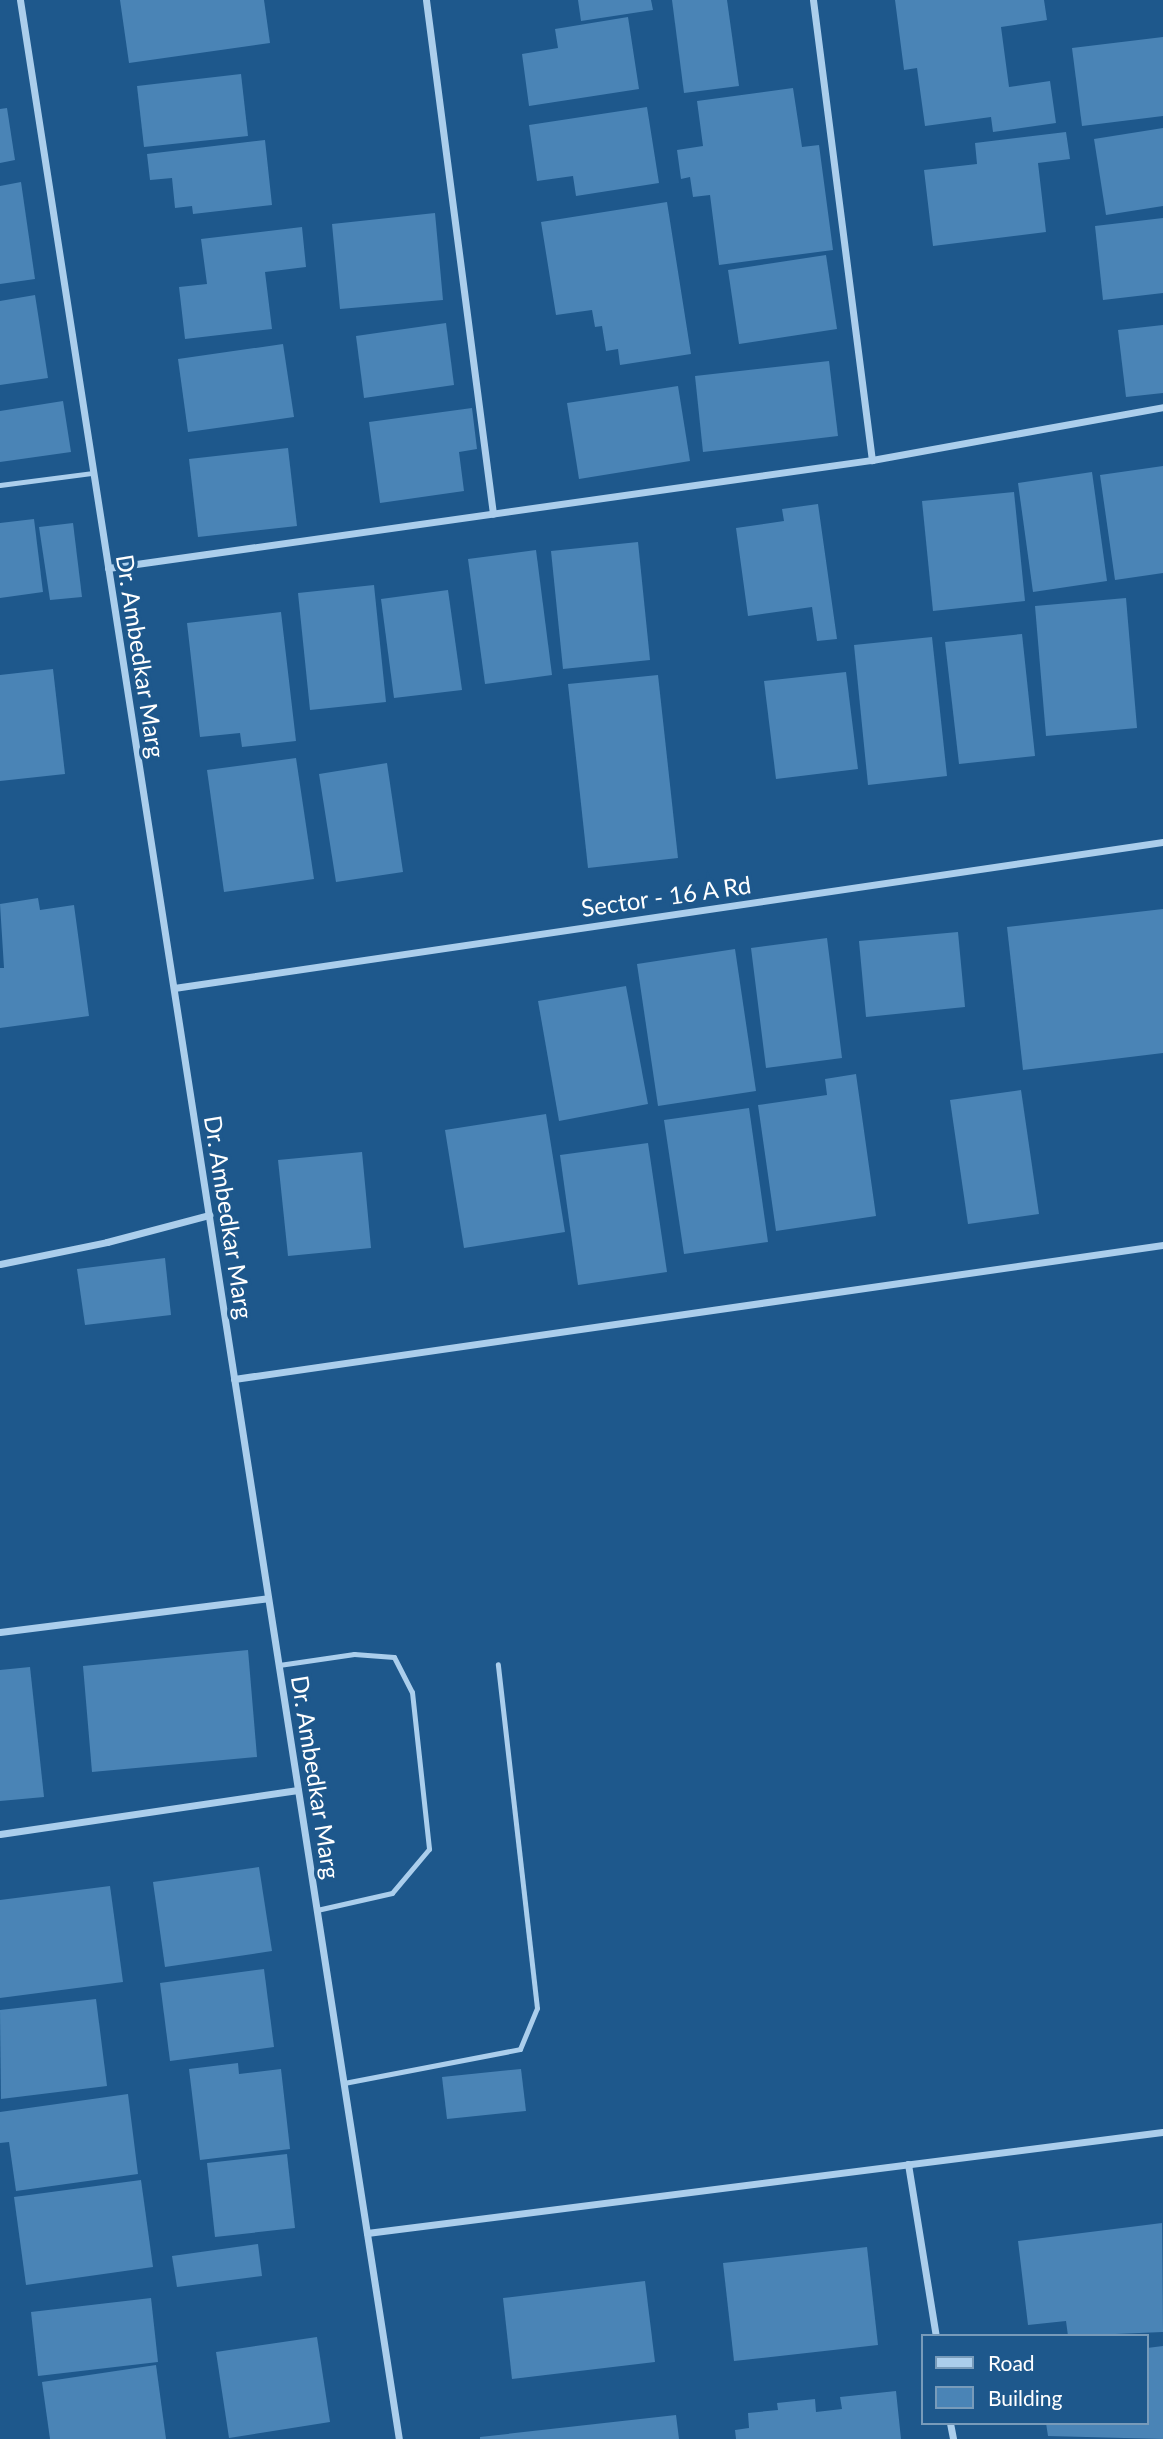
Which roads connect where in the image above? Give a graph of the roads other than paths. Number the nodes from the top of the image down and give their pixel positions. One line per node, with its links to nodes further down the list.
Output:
1 (20, 0): 6 (street, Dr. Ambedkar Marg)
2 (426, 0): 8 (street)
3 (813, 0): 5 (street)
4 (1163, 407): 5 (street)
5 (872, 460): 8 (street)
6 (93, 473): 7 (lane); 9 (street, Dr. Ambedkar Marg)
7 (0, 485)
8 (493, 514): 9 (street)
9 (108, 568): 11 (street, Dr. Ambedkar Marg)
10 (1163, 842): 11 (street, Sector - 16 A Rd)
11 (174, 988): 12 (street, Dr. Ambedkar Marg)
12 (209, 1215): 14 (street); 15 (street, Dr. Ambedkar Marg)
13 (1163, 1245): 15 (street)
14 (0, 1264)
15 (234, 1379): 16 (street, Dr. Ambedkar Marg)
16 (268, 1598): 17 (street); 19 (street, Dr. Ambedkar Marg)
17 (0, 1632)
18 (498, 1664): 23 (lane)
19 (279, 1665): 20 (street, Dr. Ambedkar Marg); 22 (lane)
20 (298, 1790): 21 (street); 22 (street, Dr. Ambedkar Marg)
21 (0, 1834)
22 (317, 1910): 23 (street, Dr. Ambedkar Marg)
23 (344, 2083): 26 (street, Dr. Ambedkar Marg)
24 (1163, 2132): 25 (street)
25 (908, 2164): 26 (street); 27 (street)
26 (367, 2233): 28 (street, Dr. Ambedkar Marg)
27 (936, 2334)
28 (399, 2439)

